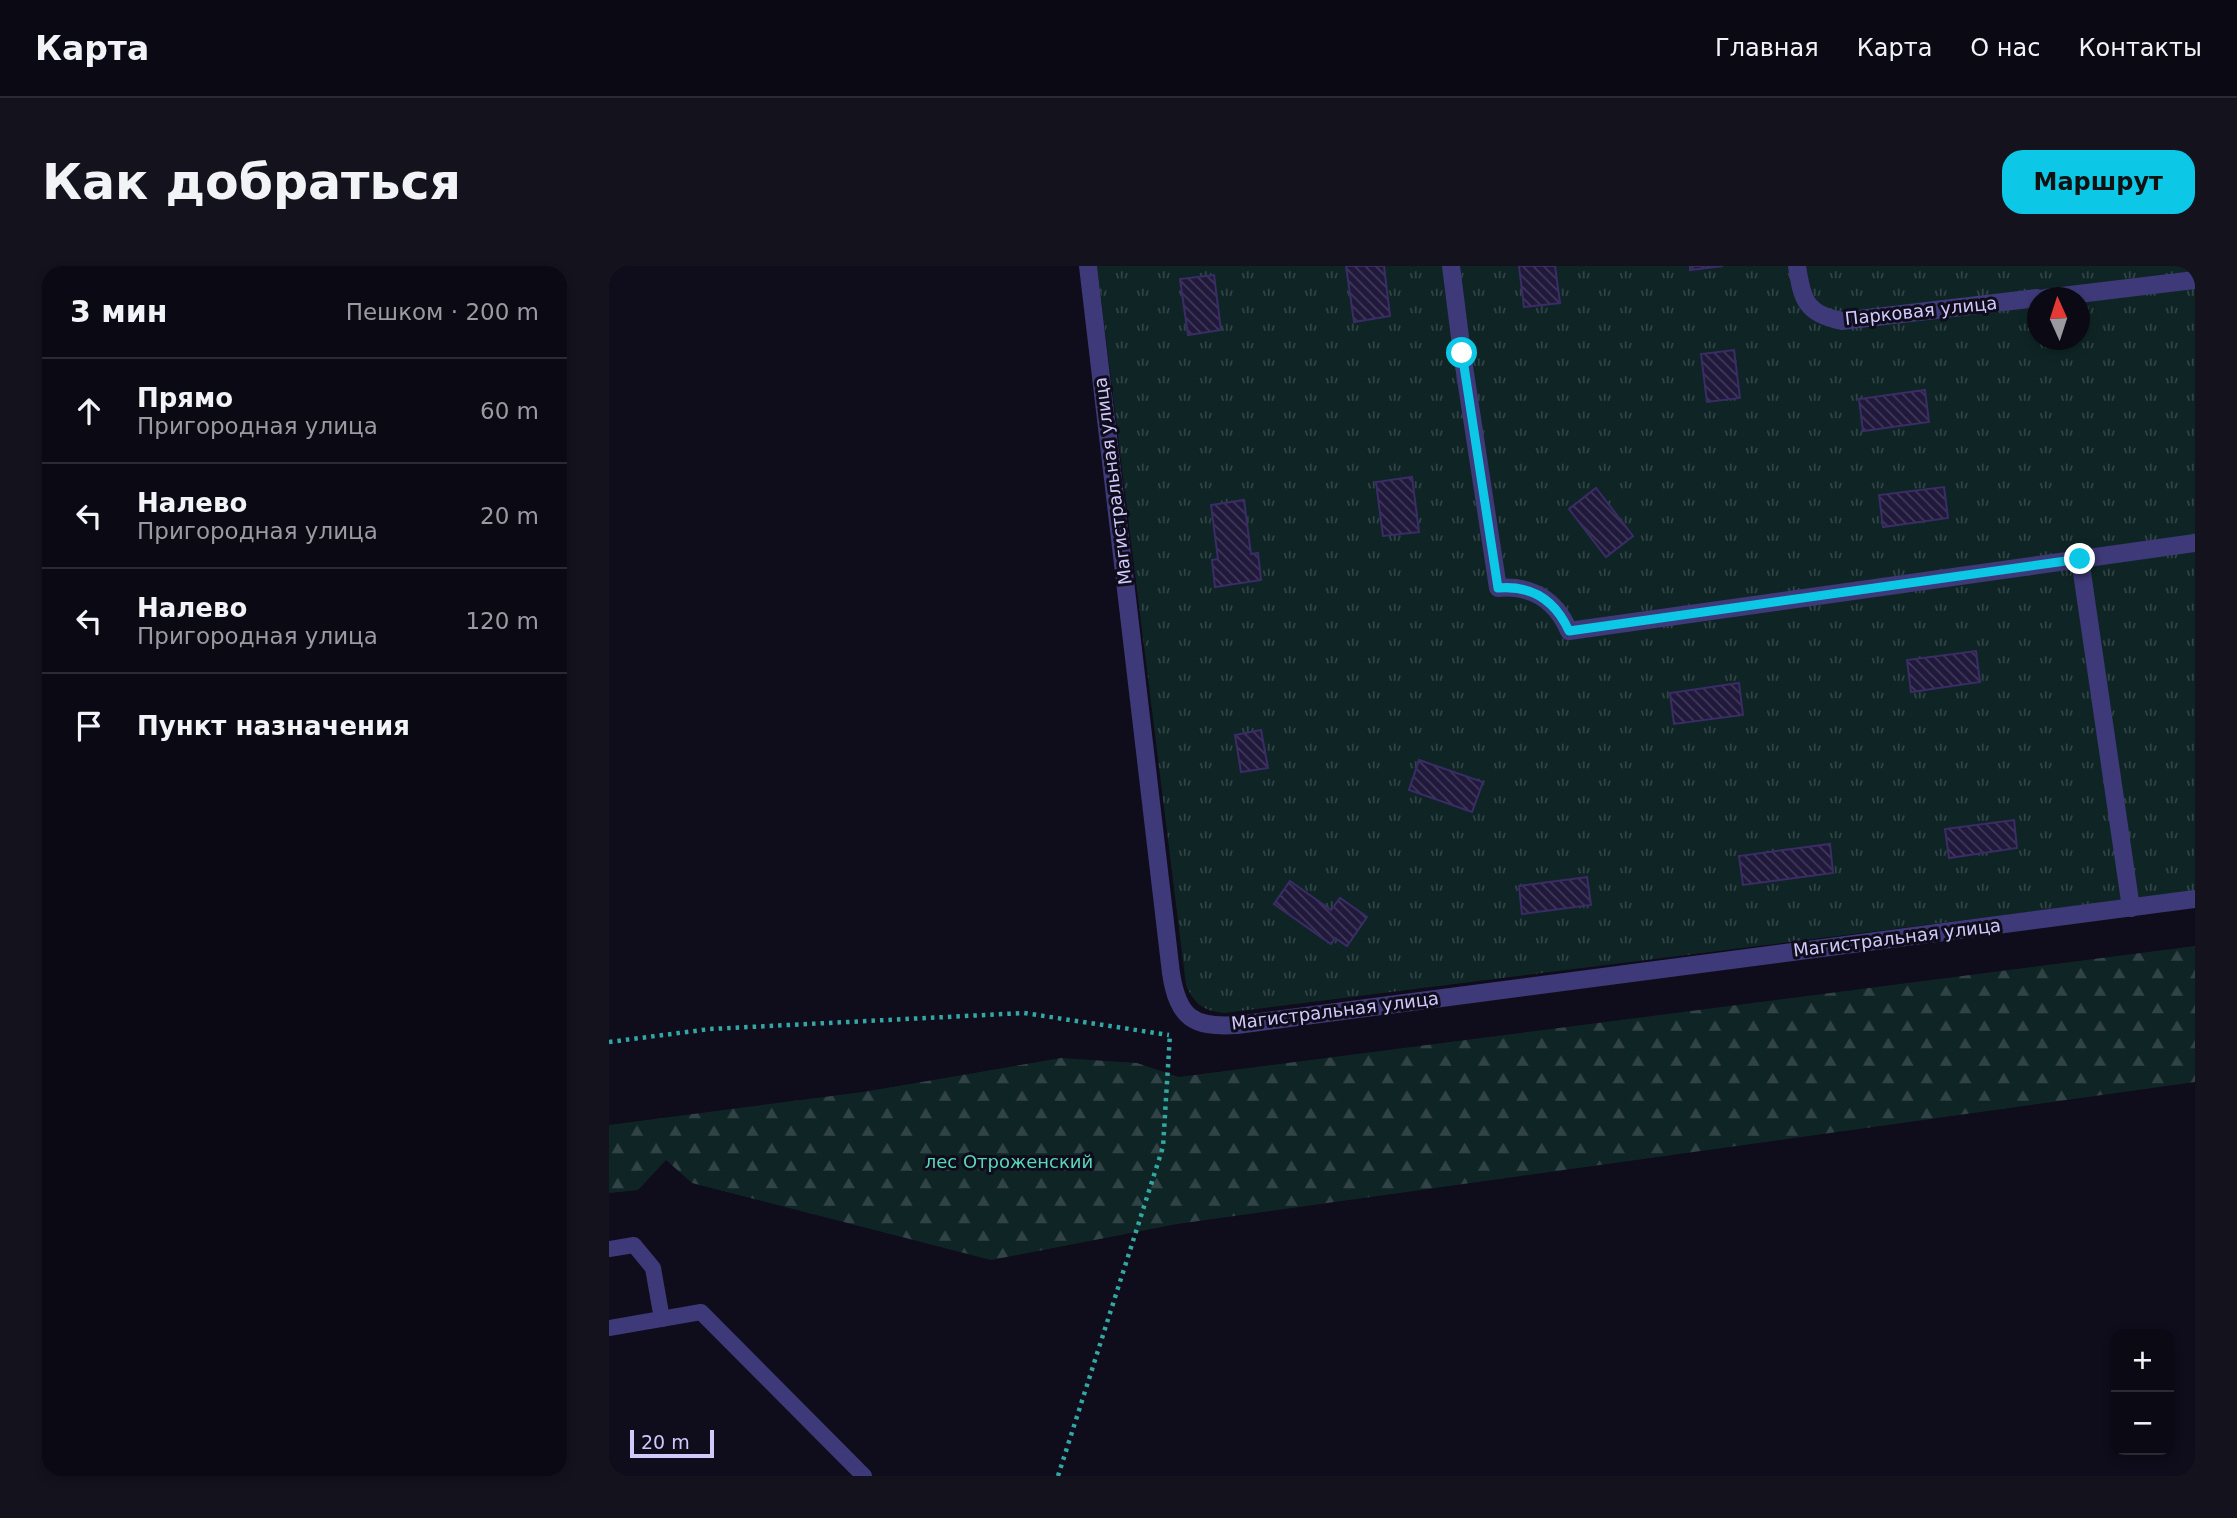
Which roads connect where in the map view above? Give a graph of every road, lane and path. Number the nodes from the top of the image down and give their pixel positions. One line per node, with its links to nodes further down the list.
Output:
1 (1088, 266): 11 (street, Магистральная улица)
2 (1451, 266): 8 (street)
3 (1797, 266): 6 (street, Парковая улица)
4 (2195, 280): 5 (street)
5 (2090, 293)
6 (2027, 299)
7 (2195, 543): 8 (street)
8 (2080, 559): 10 (street)
9 (2195, 899): 10 (street, Магистральная улица)
10 (2131, 908): 11 (street, Магистральная улица)
11 (1189, 1017): 12 (path)
12 (1169, 1035): 13 (path); 18 (path)
13 (609, 1042)
14 (609, 1249): 15 (lane)
15 (662, 1319): 16 (lane); 17 (lane)
16 (609, 1328)
17 (864, 1476)
18 (1058, 1476)

